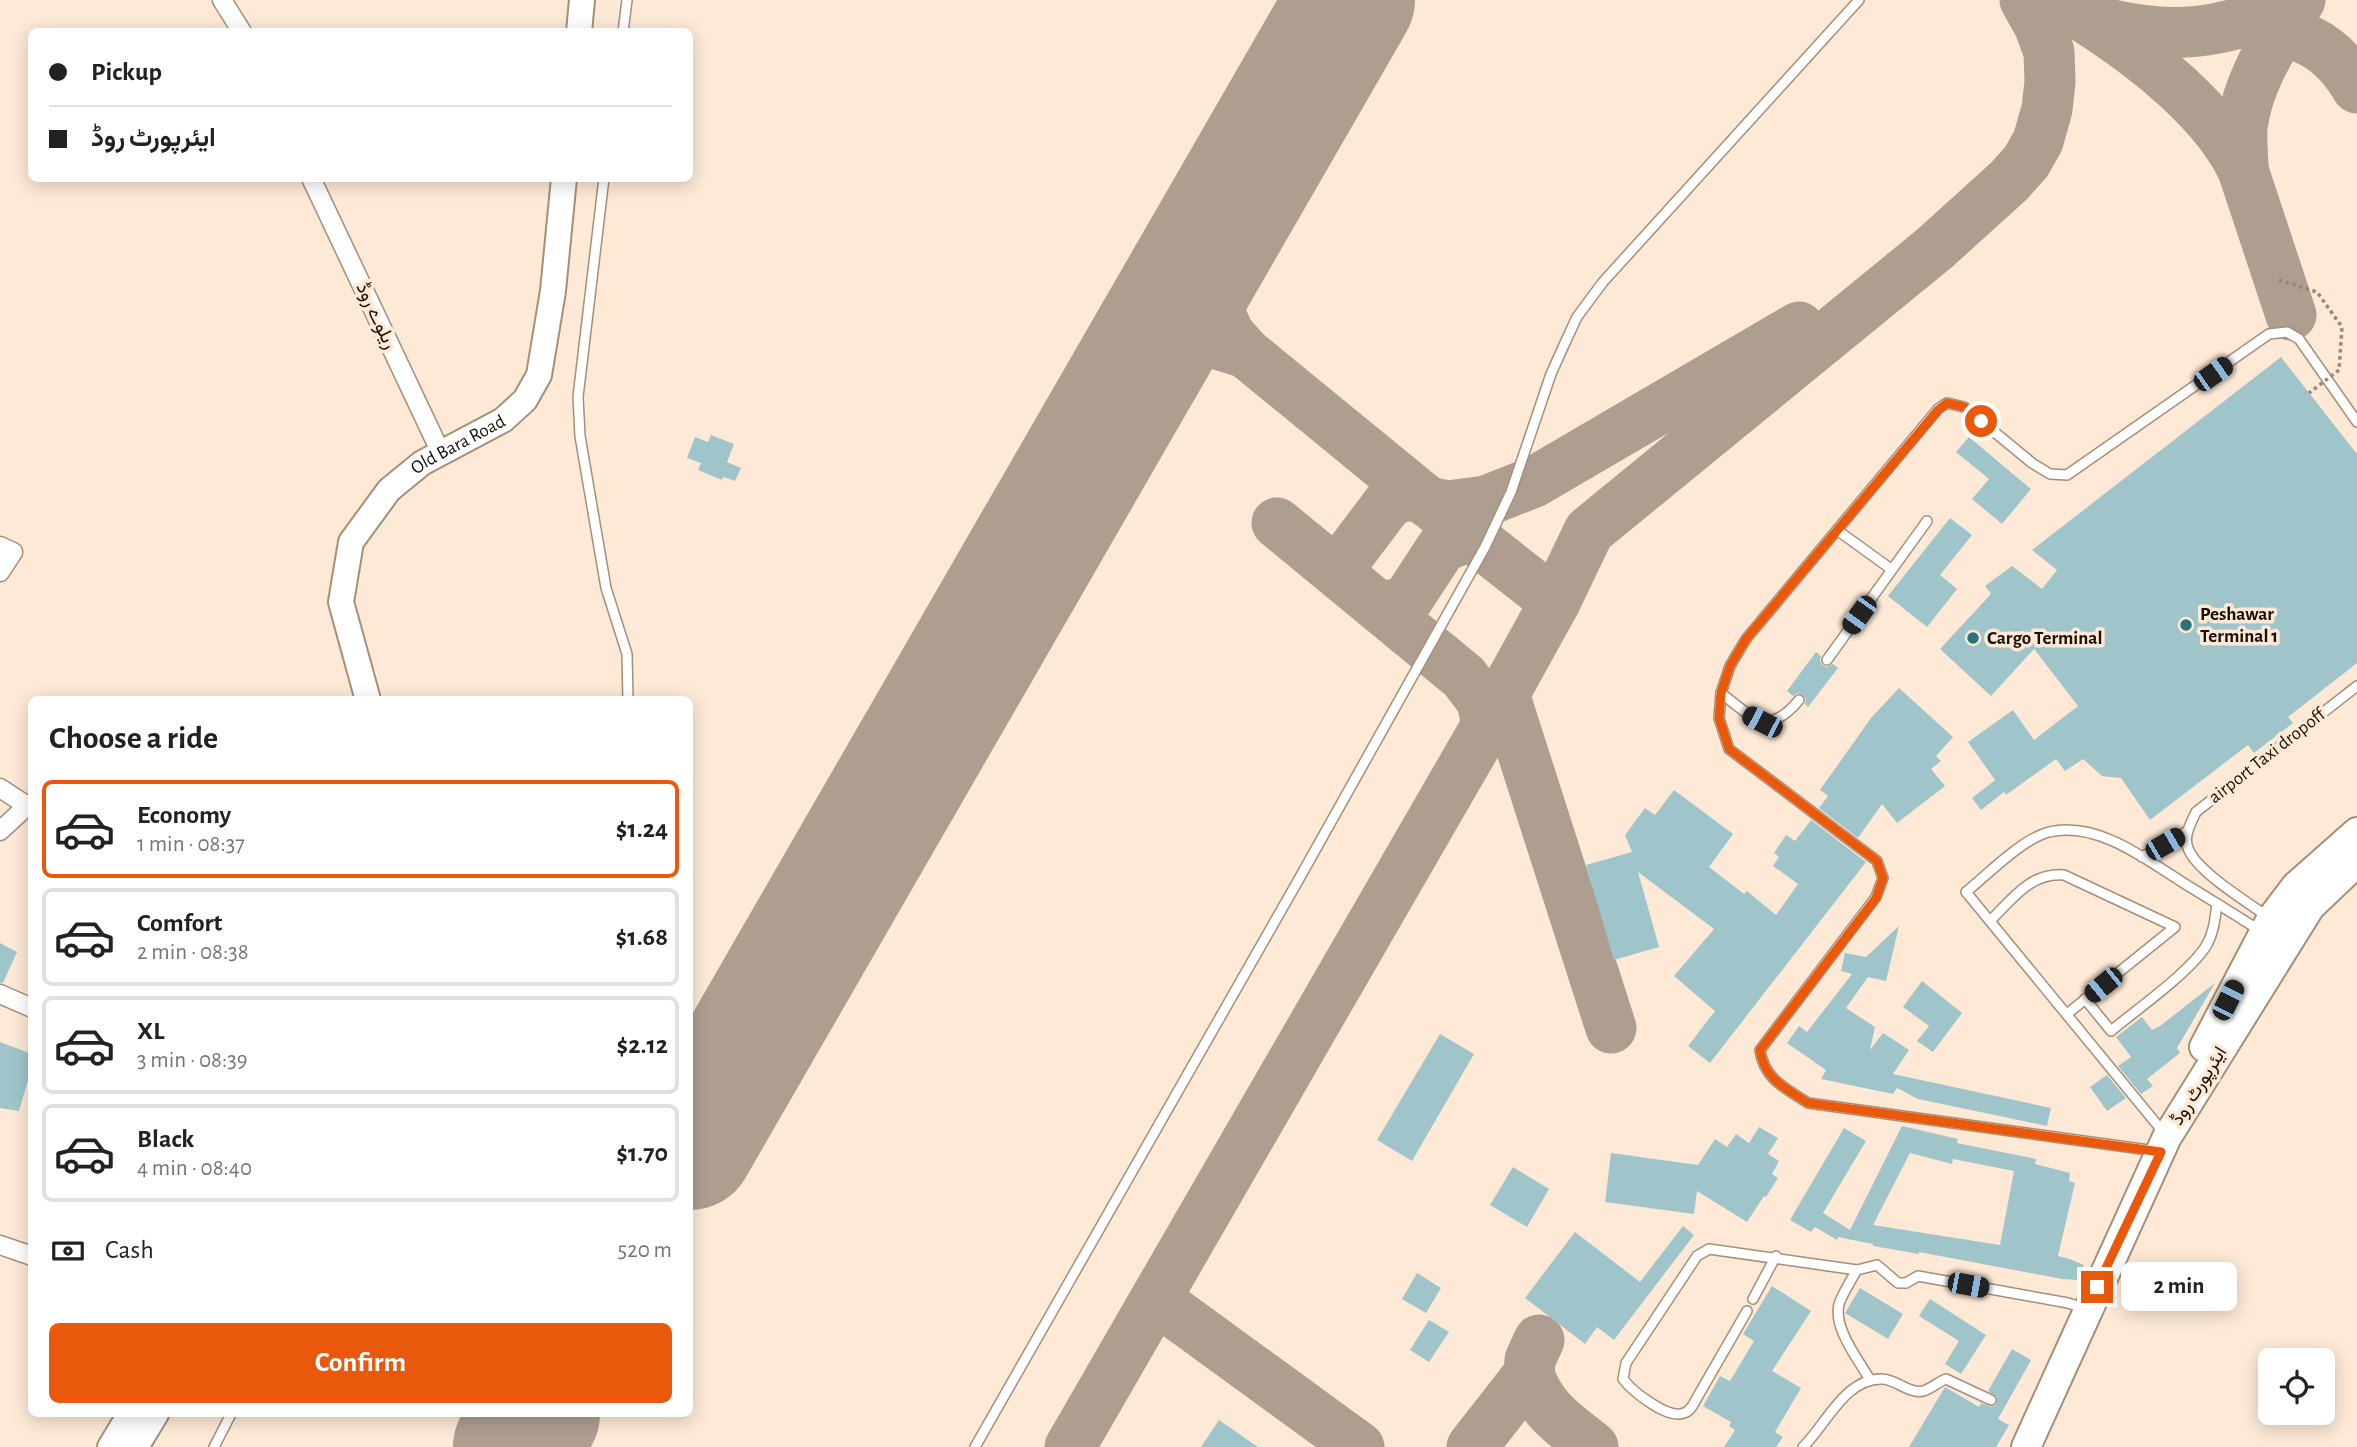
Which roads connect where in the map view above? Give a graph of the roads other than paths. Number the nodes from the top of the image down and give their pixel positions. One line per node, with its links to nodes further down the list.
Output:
1 (222, 0): 5 (street)
2 (582, 0): 6 (street)
3 (627, 0): 7 (lane)
4 (1859, 0): 55 (lane)
5 (240, 28)
6 (579, 28)
7 (624, 28)
8 (313, 182): 12 (street, ریلوے روڈ)
9 (564, 182): 12 (street, Old Bara Road)
10 (604, 182): 22 (lane)
11 (2357, 422): 14 (lane)
12 (441, 453): 21 (street, Old Bara Road)
13 (1927, 521): 16 (lane)
14 (1837, 530): 16 (lane); 20 (lane)
15 (0, 546): 17 (street)
16 (1891, 569): 18 (lane)
17 (0, 572)
18 (1827, 660)
19 (2357, 686): 28 (lane, airport Taxi dropoff)
20 (1721, 693): 23 (lane); 39 (lane)
21 (367, 696)
22 (628, 696)
23 (1799, 700)
24 (0, 788): 25 (street)
25 (28, 806)
26 (28, 808): 27 (street)
27 (0, 831)
28 (2188, 831): 30 (lane); 34 (lane)
29 (2357, 832): 34 (main road)
30 (2142, 857): 32 (lane); 33 (lane)
31 (2357, 862): 39 (main road, ایئرپورٹ روڈ)
32 (2217, 904): 34 (lane); 36 (lane)
33 (1990, 921): 36 (lane); 38 (lane)
34 (2267, 926): 39 (main road)
35 (0, 994): 37 (street)
36 (2085, 999): 38 (lane)
37 (28, 1007)
38 (2067, 1014): 39 (lane)
39 (2164, 1144): 45 (main road, ایئرپورٹ روڈ)
40 (0, 1244): 41 (street)
41 (28, 1254)
42 (1776, 1256): 43 (lane); 44 (lane); 46 (lane)
43 (1857, 1270): 45 (lane); 47 (lane)
44 (1753, 1299)
45 (2087, 1309): 57 (main road, ایئرپورٹ روڈ)
46 (1747, 1311)
47 (1870, 1380): 48 (lane); 56 (lane)
48 (1991, 1400)
49 (128, 1417): 52 (street)
50 (154, 1417): 53 (street)
51 (229, 1417): 54 (lane)
52 (110, 1447)
53 (136, 1447)
54 (214, 1447)
55 (975, 1447)
56 (1803, 1447)
57 (2026, 1447)

